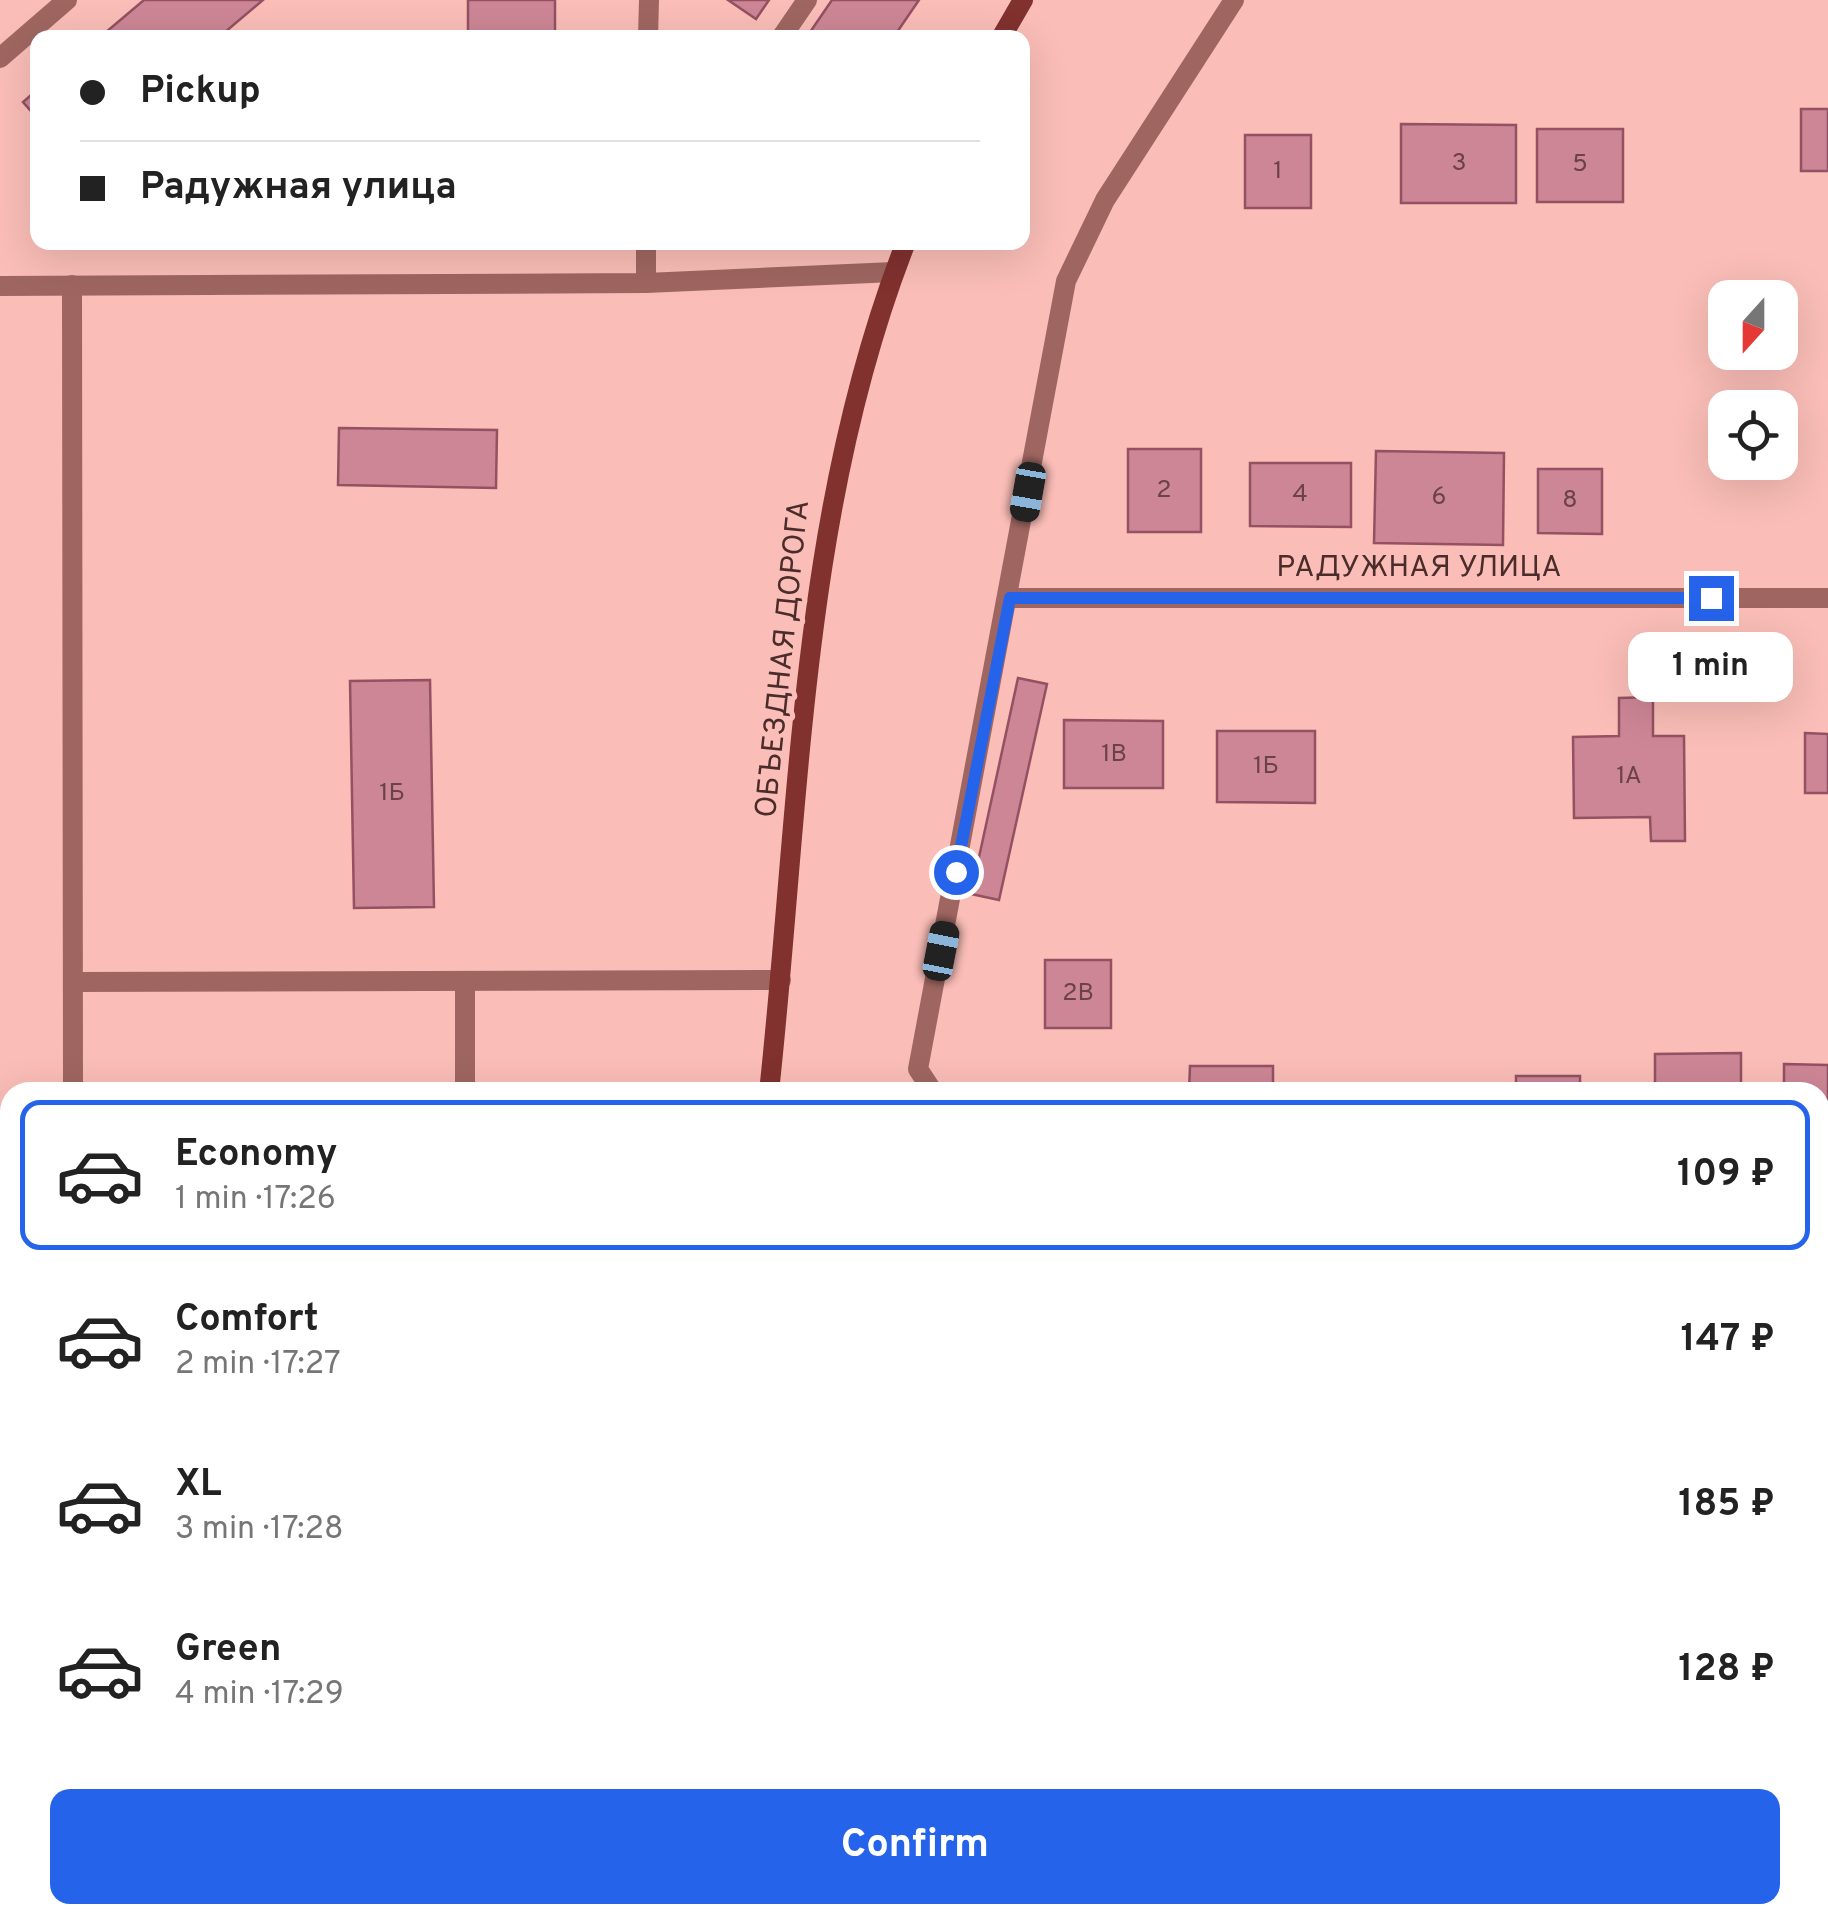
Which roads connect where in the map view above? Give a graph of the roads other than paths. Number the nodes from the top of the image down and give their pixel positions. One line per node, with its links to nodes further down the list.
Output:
1 (67, 0): 6 (street)
2 (649, 0): 7 (street)
3 (806, 0): 8 (street)
4 (1023, 0): 9 (main road)
5 (1234, 0): 18 (street)
6 (32, 30)
7 (648, 30)
8 (786, 30)
9 (1006, 30)
10 (30, 32): 11 (street)
11 (0, 58)
12 (646, 250): 15 (street)
13 (903, 250): 14 (main road, ОБЪЕЗДНАЯ ДОРОГА)
14 (894, 272): 15 (street); 20 (main road, ОБЪЕЗДНАЯ ДОРОГА)
15 (646, 283): 16 (street)
16 (72, 285): 17 (street); 22 (street)
17 (0, 286)
18 (1010, 598): 19 (street, РАДУЖНАЯ УЛИЦА); 26 (street)
19 (1828, 598)
20 (781, 980): 21 (street); 25 (main road, ОБЪЕЗДНАЯ ДОРОГА)
21 (465, 981): 22 (street); 24 (street)
22 (76, 982): 23 (street)
23 (73, 1082)
24 (465, 1082)
25 (770, 1082)
26 (927, 1082)

